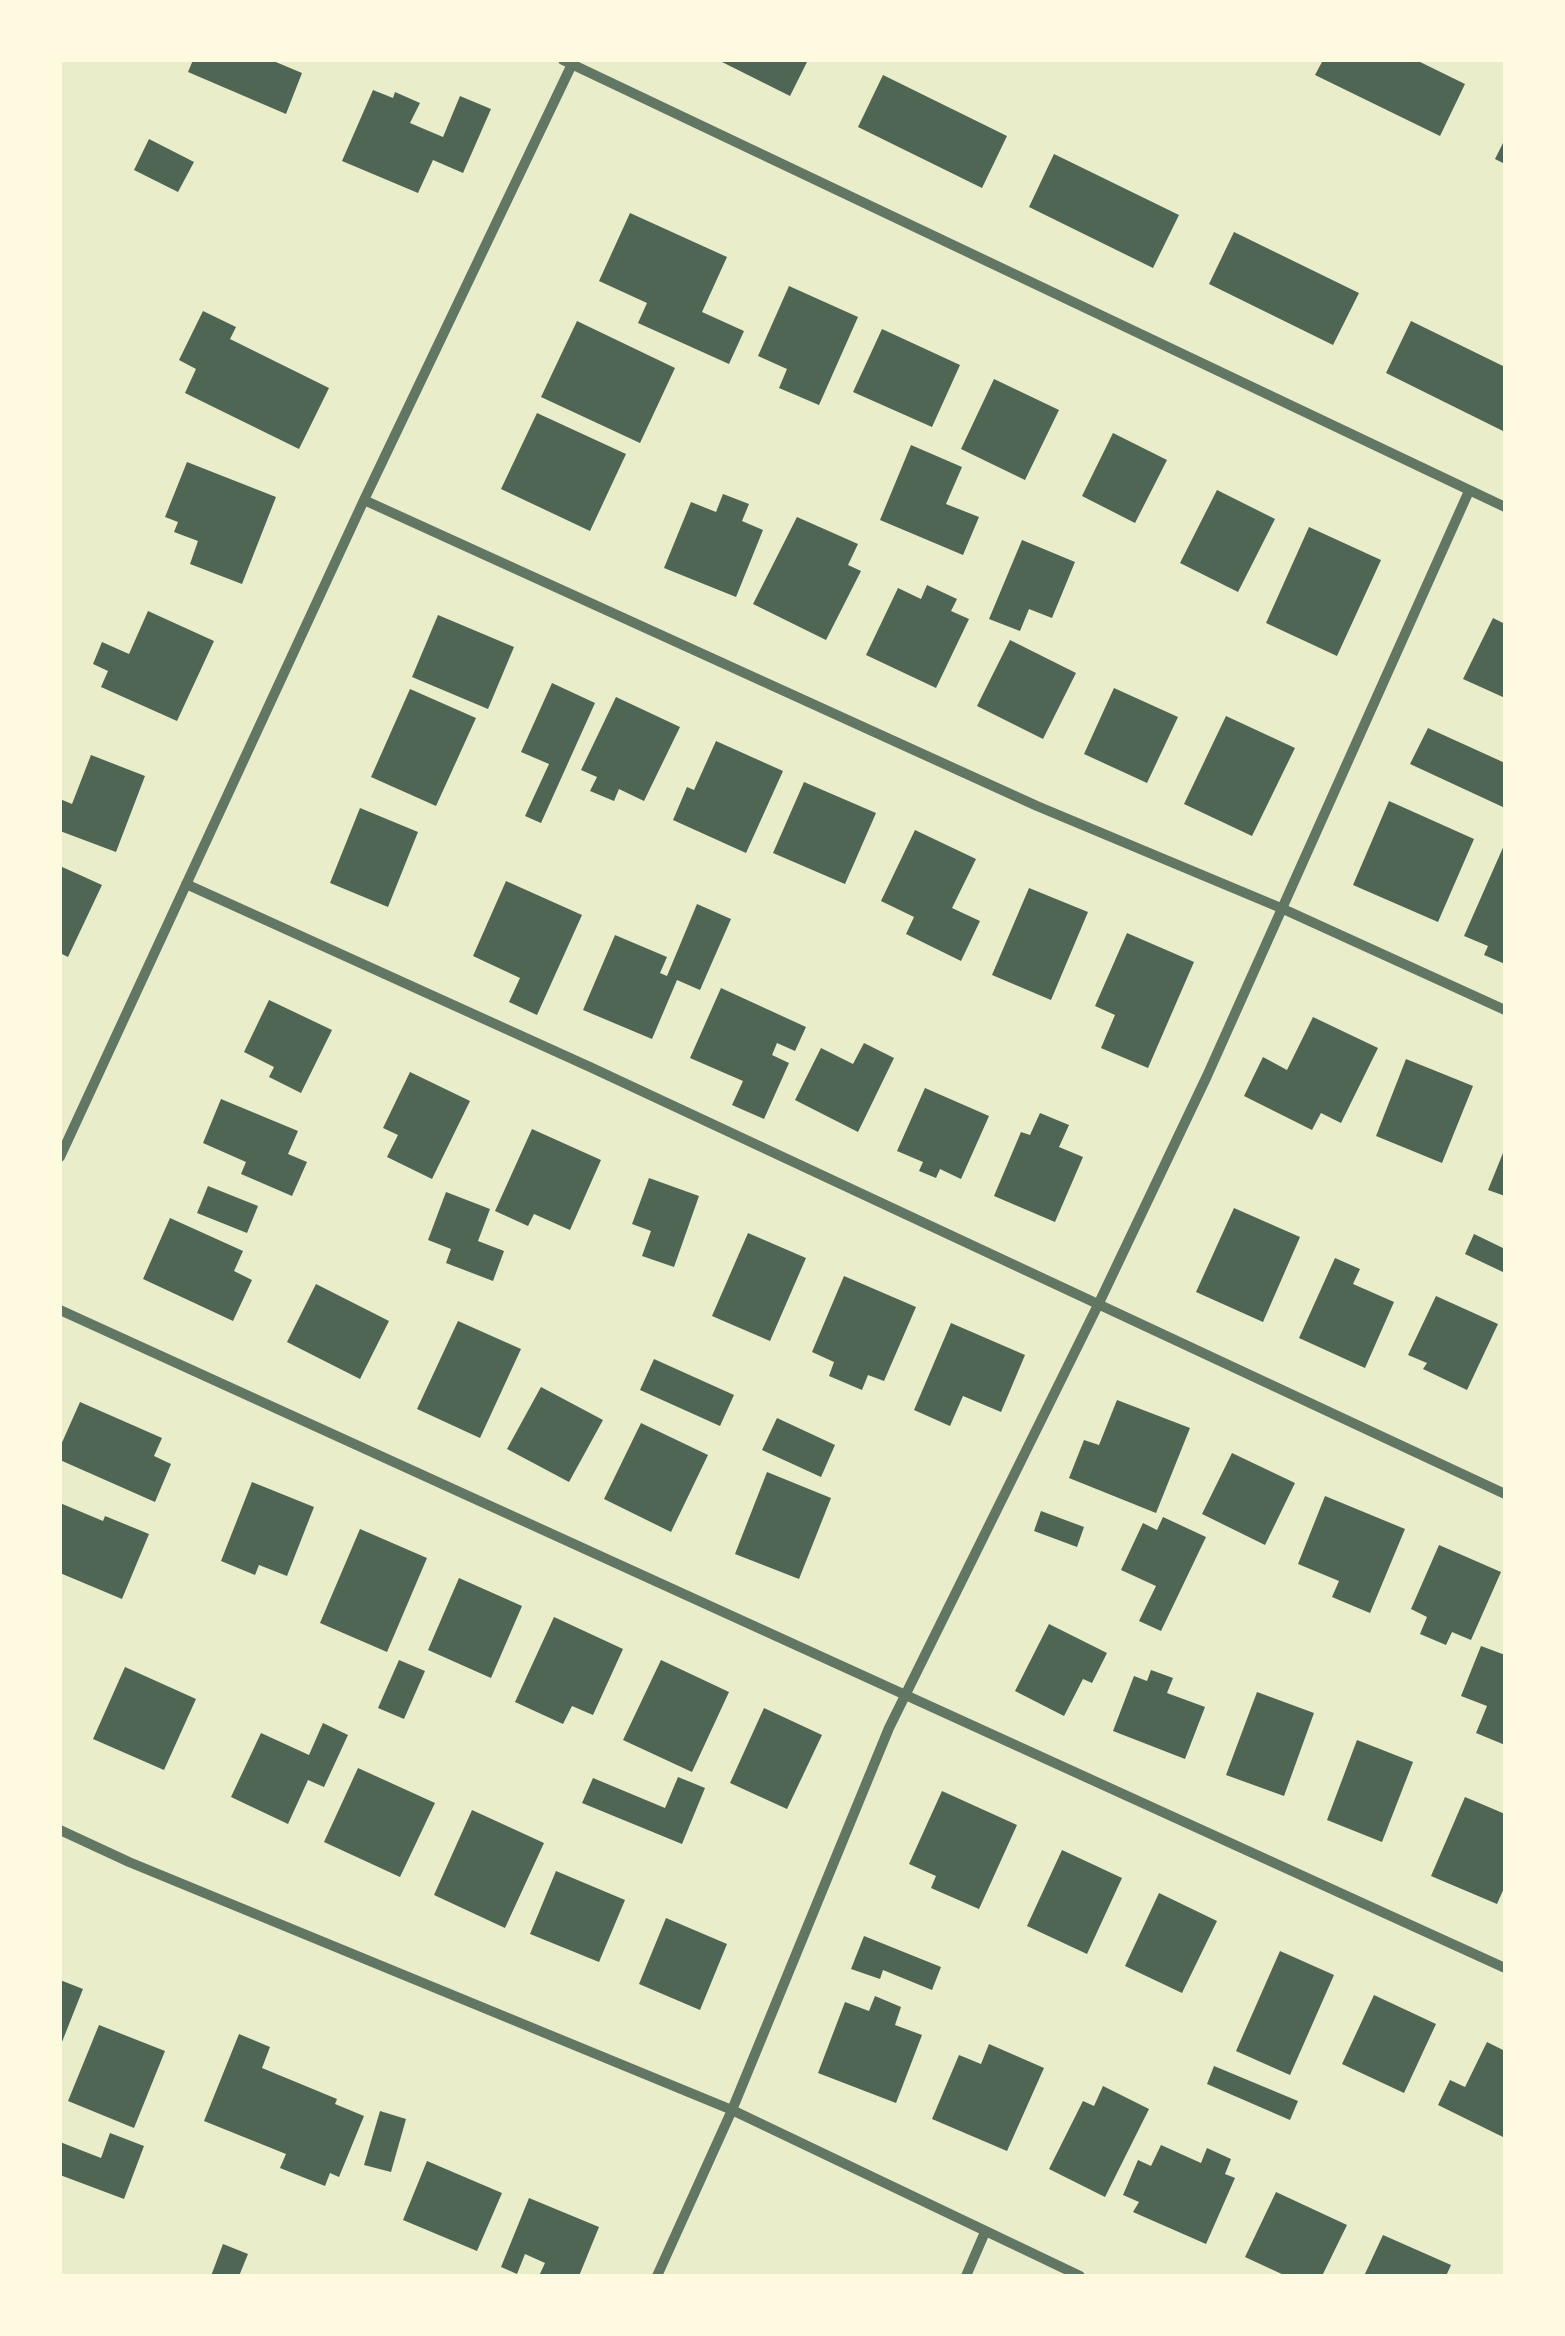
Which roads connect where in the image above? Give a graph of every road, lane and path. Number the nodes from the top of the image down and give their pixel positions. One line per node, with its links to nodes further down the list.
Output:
1 (570, 61): 2 (street); 3 (street)
2 (1469, 490): 4 (street); 6 (street)
3 (364, 500): 5 (street); 6 (street)
4 (1505, 508)
5 (186, 884): 8 (street); 9 (street)
6 (1281, 908): 7 (street); 9 (street)
7 (1505, 1010)
8 (60, 1156)
9 (1098, 1305): 11 (street); 12 (street)
10 (60, 1310): 12 (street)
11 (1505, 1494)
12 (906, 1696): 14 (street); 15 (street)
13 (60, 1830): 15 (street)
14 (1505, 1968)
15 (732, 2110): 16 (street); 17 (street)
16 (986, 2232): 18 (street); 19 (street)
17 (657, 2276)
18 (966, 2276)
19 (1080, 2276)

